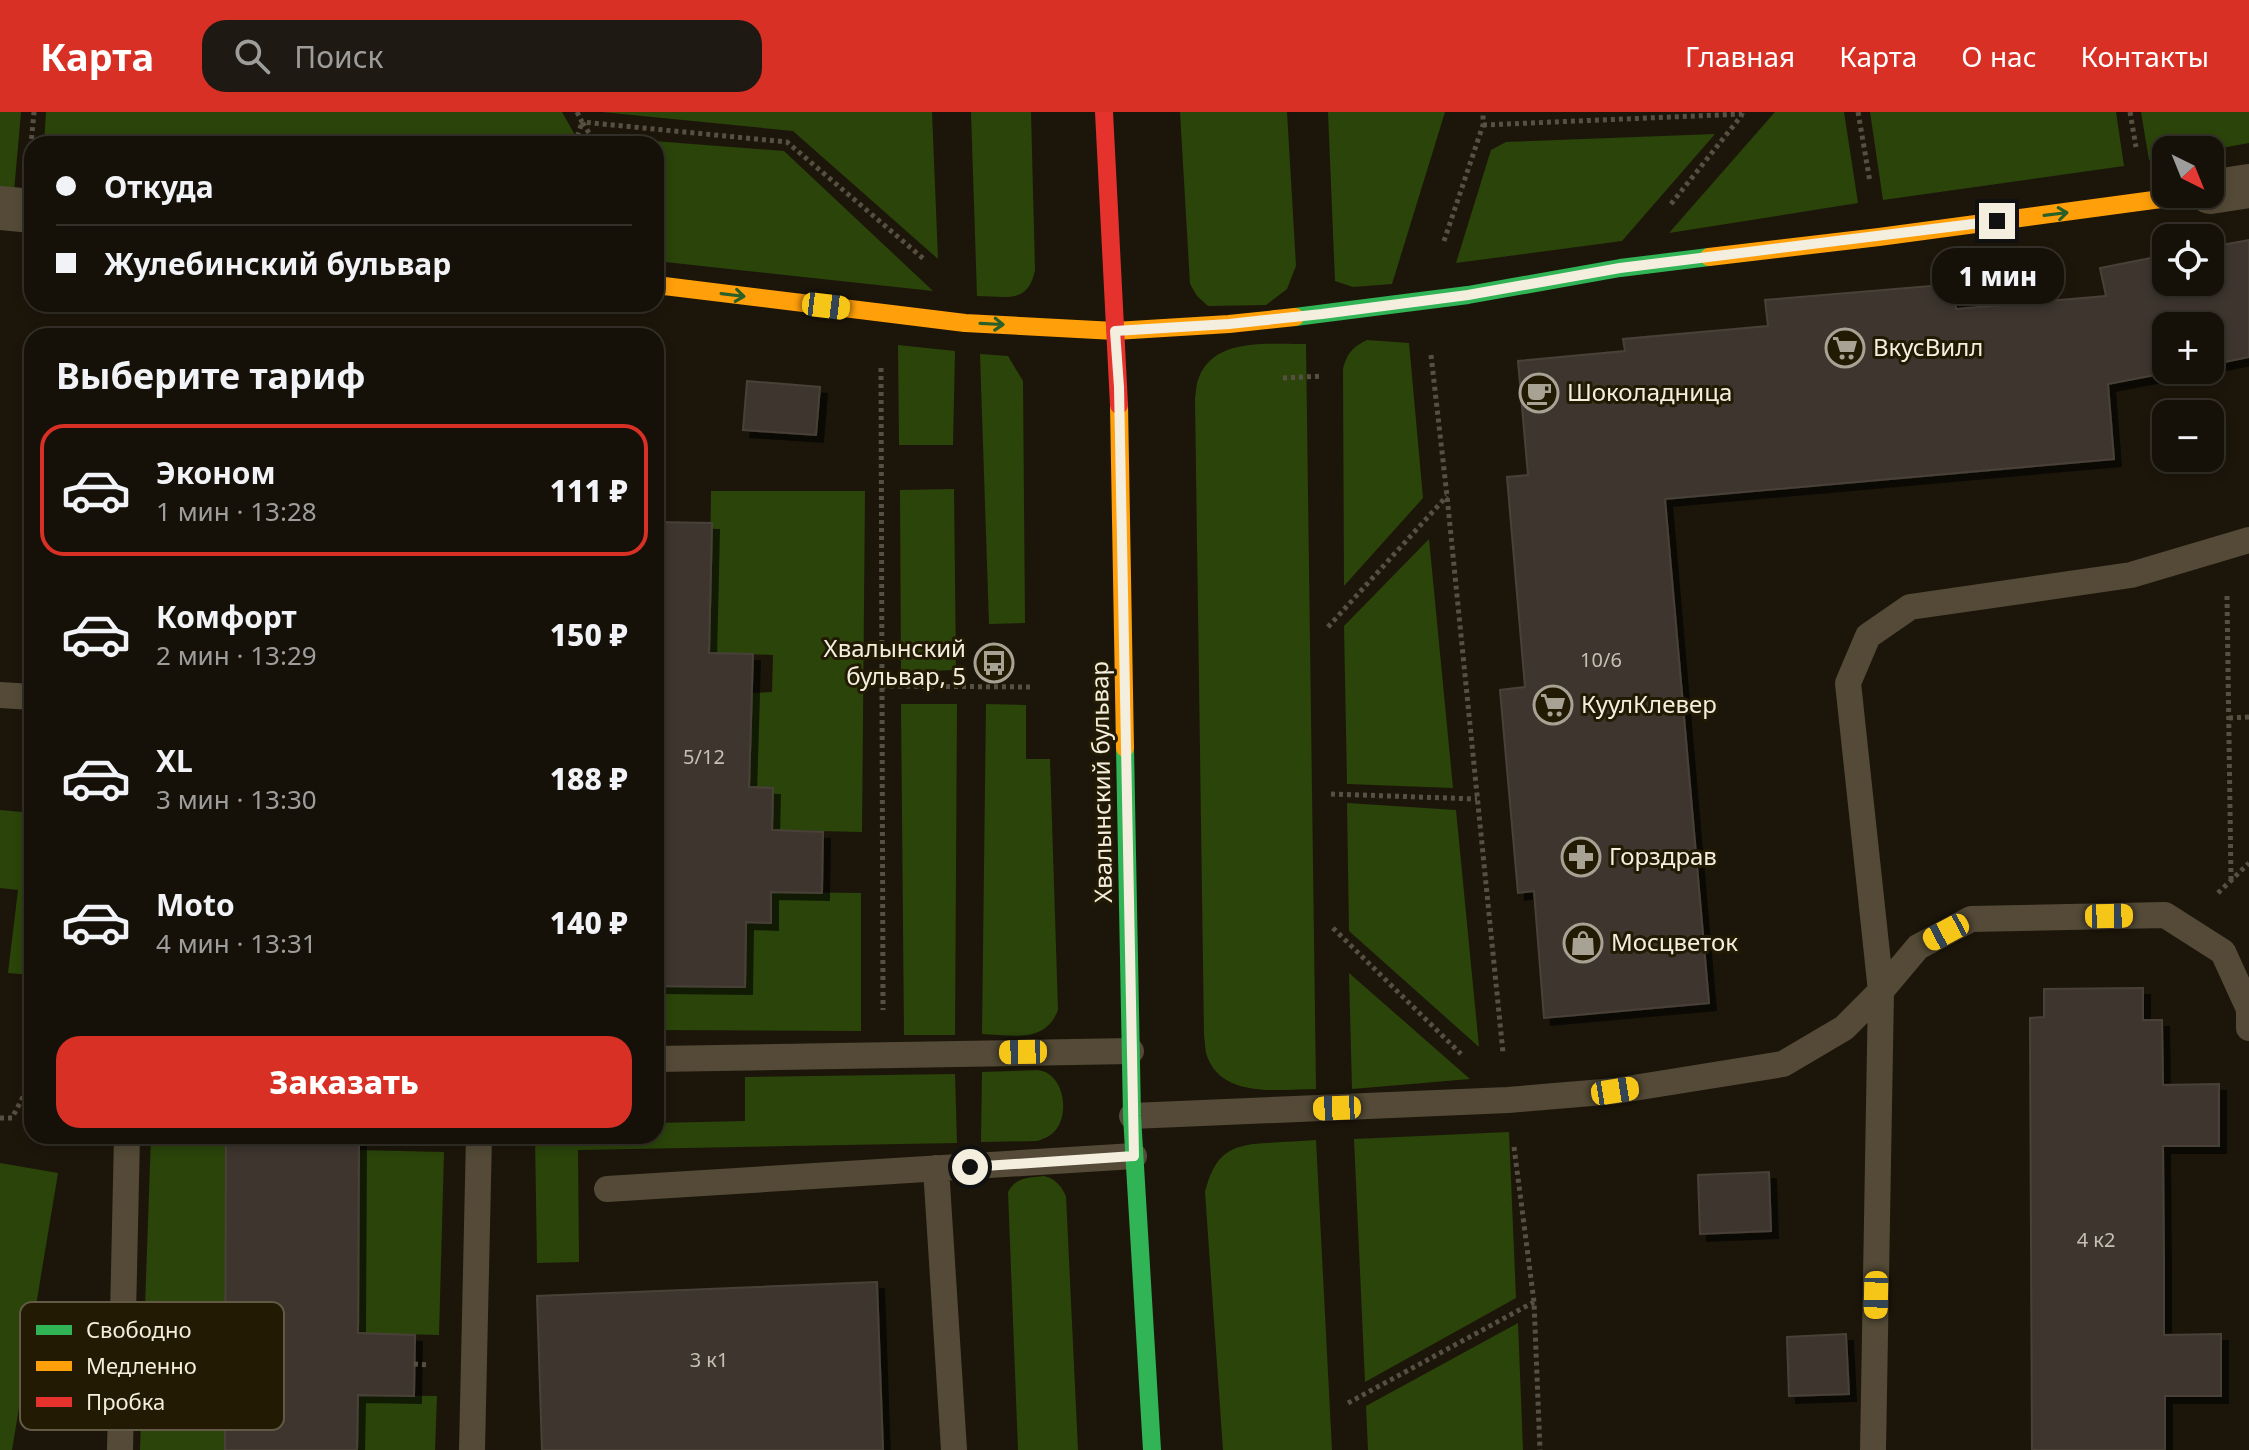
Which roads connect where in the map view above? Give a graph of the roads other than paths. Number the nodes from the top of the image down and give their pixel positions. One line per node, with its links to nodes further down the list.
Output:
1 (1104, 112): 8 (street, Хвалынский бульвар)
2 (2249, 186): 3 (street)
3 (2224, 190)
4 (2152, 200): 8 (street, one-way to 4)
5 (0, 208): 6 (street)
6 (24, 210)
7 (664, 286): 8 (street, one-way to 8)
8 (1115, 331): 14 (street, Хвалынский бульвар)
9 (2238, 543): 12 (lane)
10 (0, 695): 11 (lane)
11 (24, 696)
12 (1881, 991): 13 (lane); 16 (lane); 28 (lane)
13 (2249, 1028)
14 (1131, 1051): 15 (lane); 16 (street, Хвалынский бульвар)
15 (664, 1059)
16 (1132, 1116): 19 (street, Хвалынский бульвар)
17 (127, 1144): 22 (lane)
18 (479, 1144): 25 (lane)
19 (1134, 1156): 20 (lane); 27 (street, Хвалынский бульвар)
20 (936, 1168): 21 (lane); 26 (lane)
21 (607, 1189)
22 (123, 1302)
23 (120, 1430): 24 (lane)
24 (120, 1450)
25 (472, 1450)
26 (954, 1450)
27 (1152, 1450)
28 (1873, 1450)

